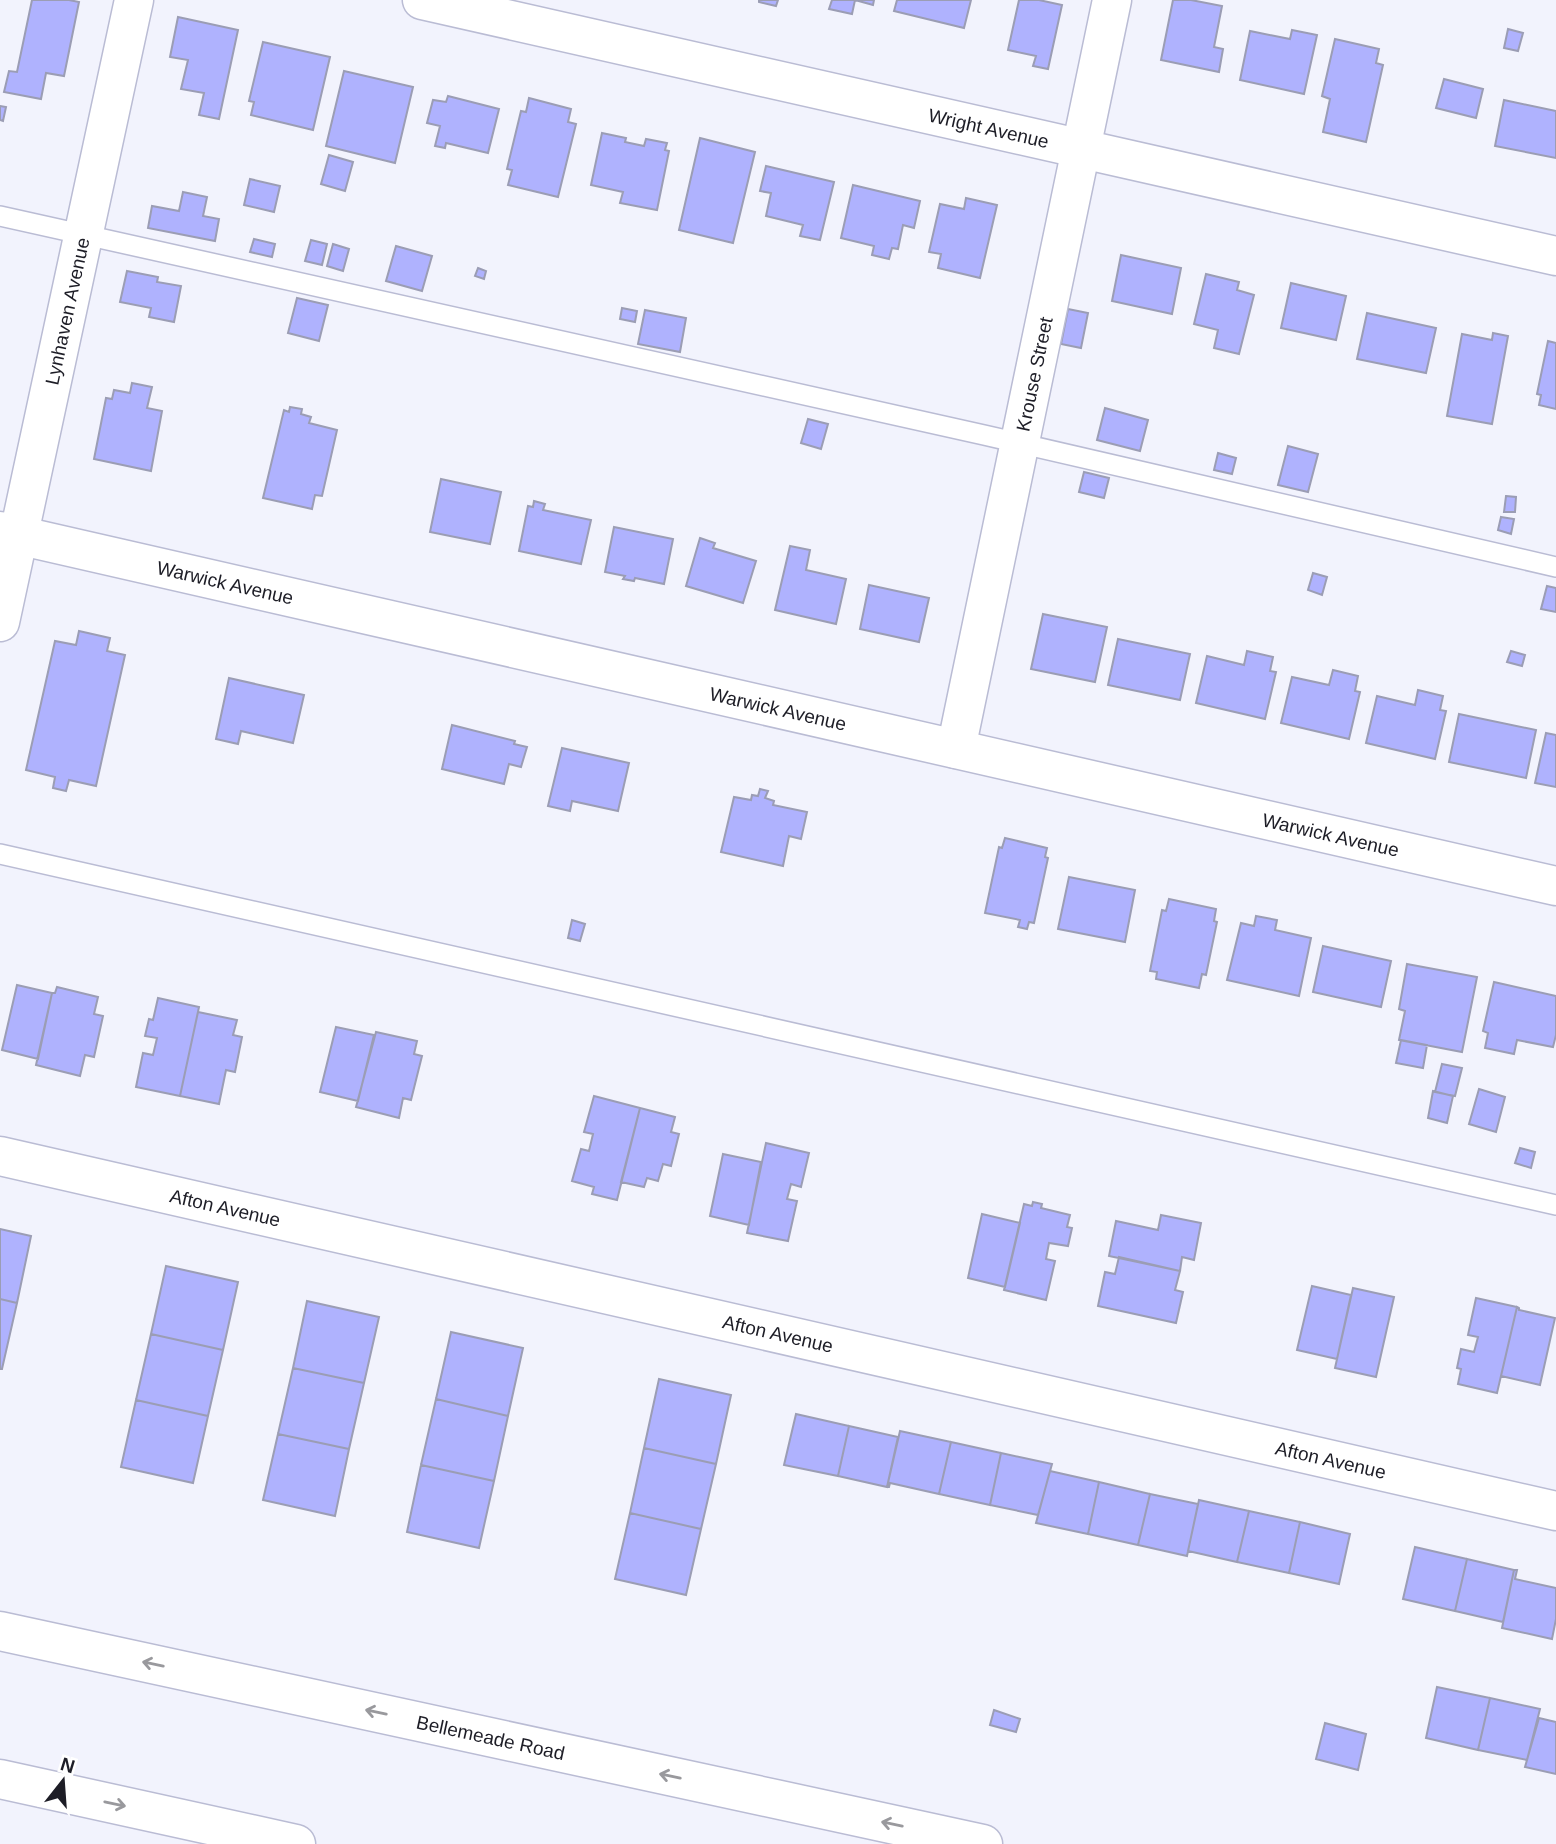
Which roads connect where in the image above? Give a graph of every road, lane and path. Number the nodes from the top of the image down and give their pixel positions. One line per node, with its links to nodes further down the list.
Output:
1 (134, 0): 6 (street, Lynhaven Avenue)
2 (422, 0): 4 (street, Wright Avenue)
3 (1112, 0): 4 (street, Krouse Street)
4 (1081, 148): 7 (street, Wright Avenue); 8 (street, Krouse Street)
5 (0, 216): 6 (lane)
6 (83, 234): 8 (lane); 9 (street, Lynhaven Avenue)
7 (1556, 256)
8 (1019, 443): 10 (lane); 12 (street, Krouse Street)
9 (9, 533): 11 (street, Lynhaven Avenue); 12 (street, Warwick Avenue)
10 (1556, 568)
11 (0, 622)
12 (956, 749): 14 (street, Warwick Avenue)
13 (0, 854): 16 (lane)
14 (1556, 886)
15 (0, 1156): 17 (street, Afton Avenue)
16 (1556, 1205)
17 (1556, 1511)
18 (0, 1631): 21 (street, Bellemeade Road, one-way to 18)
19 (0, 1779): 20 (street, one-way to 20)
20 (296, 1844)
21 (983, 1844)

